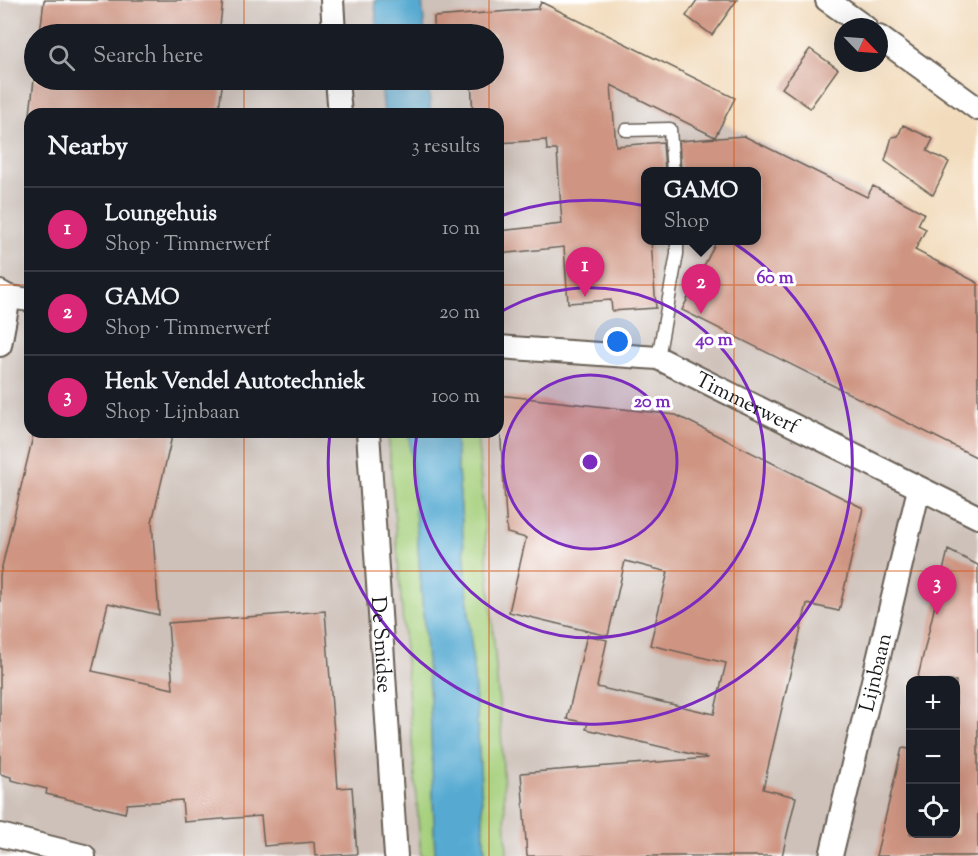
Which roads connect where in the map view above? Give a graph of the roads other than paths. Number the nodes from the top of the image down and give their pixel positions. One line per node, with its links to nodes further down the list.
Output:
1 (332, 0): 4 (street)
2 (827, 0): 3 (street)
3 (852, 18)
4 (333, 24)
5 (888, 43): 8 (street)
6 (338, 90): 7 (street)
7 (339, 108)
8 (978, 108)
9 (626, 130): 10 (lane)
10 (673, 167)
11 (677, 245): 15 (lane)
12 (13, 296): 13 (street)
13 (0, 345)
14 (504, 347): 15 (street, Timmerwerf)
15 (658, 358): 17 (street, Timmerwerf)
16 (368, 438): 21 (street, De Smidse)
17 (919, 489): 18 (street, Timmerwerf); 22 (street, Lijnbaan)
18 (978, 517)
19 (0, 835): 20 (street)
20 (84, 856)
21 (396, 856)
22 (831, 856)

